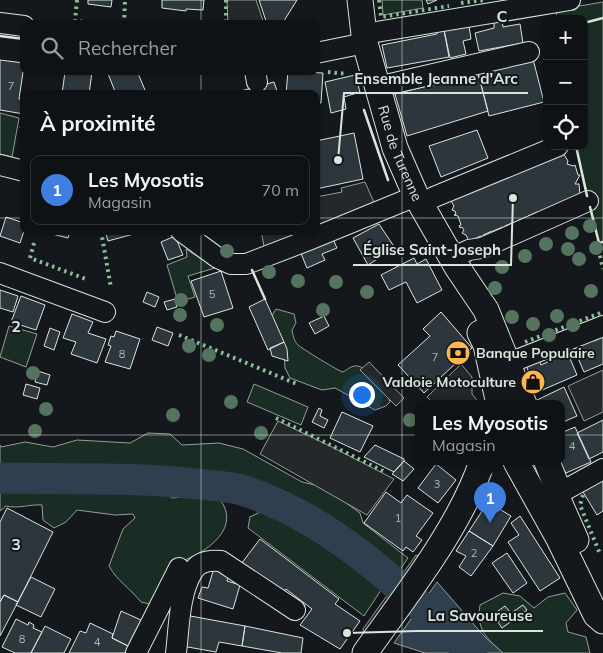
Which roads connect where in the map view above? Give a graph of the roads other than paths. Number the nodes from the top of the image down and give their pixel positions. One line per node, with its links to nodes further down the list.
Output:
1 (360, 0): 5 (main road, Rue de Turenne)
2 (567, 0): 5 (street)
3 (0, 23): 4 (street)
4 (20, 26)
5 (365, 39): 6 (street); 8 (main road, Rue de Turenne)
6 (320, 52)
7 (529, 52): 8 (street)
8 (377, 87): 12 (main road, Rue de Turenne)
9 (548, 150): 12 (street)
10 (0, 165): 11 (street)
11 (20, 170)
12 (419, 200): 14 (street); 15 (main road, Rue de Turenne)
13 (588, 201): 15 (street)
14 (186, 235)
15 (455, 262): 19 (main road, Rue de Turenne); 20 (main road, Rue de Turenne)
16 (0, 274): 17 (street)
17 (105, 312)
18 (603, 326): 19 (street)
19 (509, 363): 21 (main road, Rue de Turenne)
20 (496, 400)
21 (523, 400)
22 (481, 465): 34 (main road)
23 (518, 465): 31 (main road)
24 (538, 465): 27 (main road)
25 (549, 465): 27 (main road)
26 (603, 469): 27 (street)
27 (556, 495): 29 (main road)
28 (179, 568): 32 (street)
29 (603, 602)
30 (295, 610): 33 (street)
31 (603, 621)
32 (136, 653)
33 (176, 653)
34 (365, 653)

